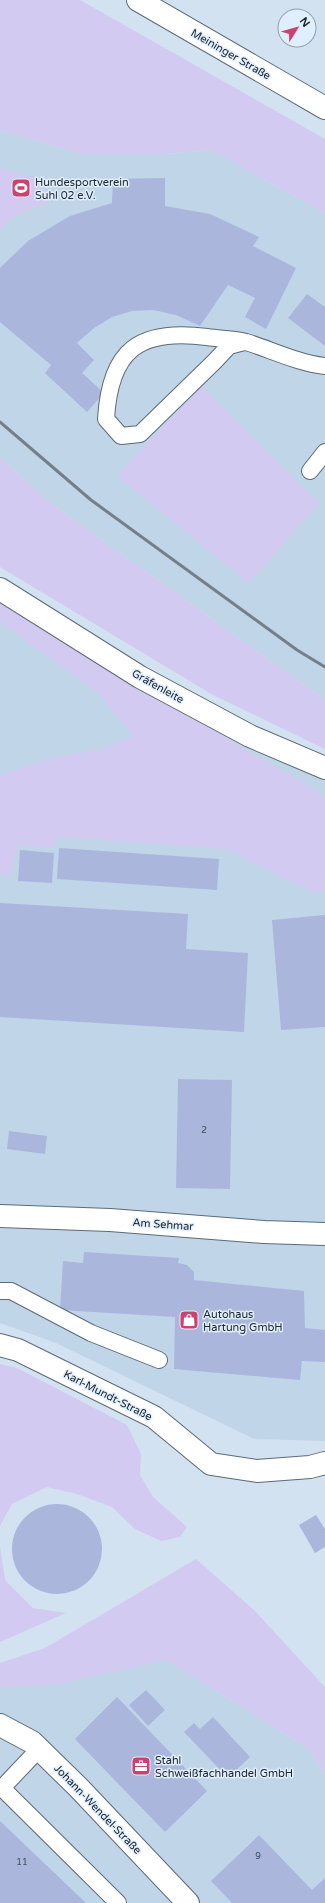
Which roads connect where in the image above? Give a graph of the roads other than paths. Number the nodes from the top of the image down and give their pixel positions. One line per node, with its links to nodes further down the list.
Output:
1 (138, 0): 2 (street, Meininger Straße)
2 (325, 108)
3 (244, 342): 3 (lane); 4 (lane)
4 (325, 366)
5 (325, 452): 6 (lane)
6 (310, 471)
7 (0, 589): 8 (street, Gräfenleite)
8 (325, 768)
9 (0, 1216): 10 (street, Am Sehmar)
10 (325, 1234)
11 (0, 1291): 13 (lane)
12 (0, 1345): 14 (street, Karl-Mundt-Straße)
13 (159, 1360)
14 (325, 1463)
15 (0, 1725): 16 (street, Johann-Wendel-Straße)
16 (38, 1749): 17 (lane); 19 (street, Johann-Wendel-Straße)
17 (1, 1787): 18 (lane)
18 (118, 1903)
19 (188, 1903)

